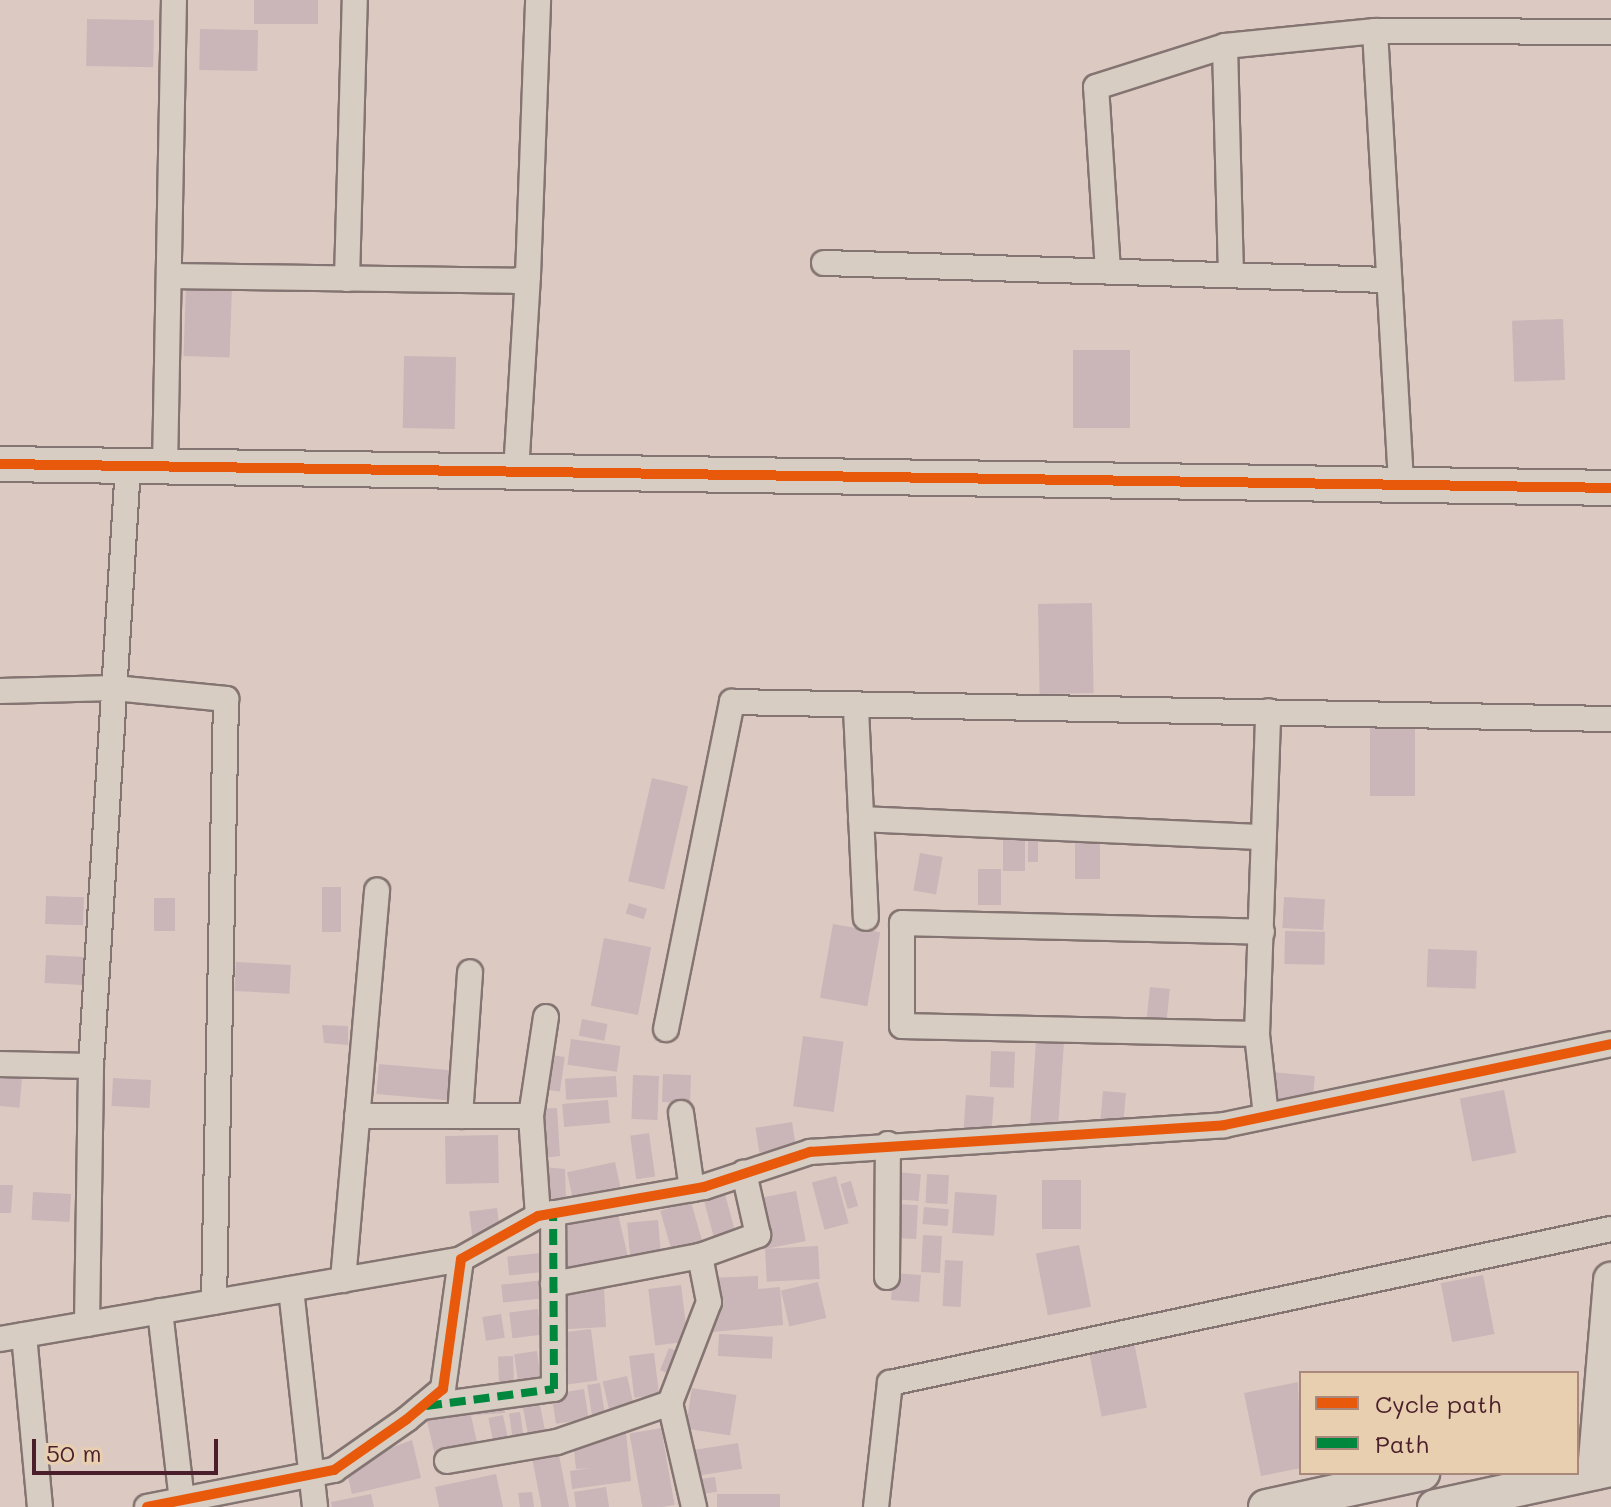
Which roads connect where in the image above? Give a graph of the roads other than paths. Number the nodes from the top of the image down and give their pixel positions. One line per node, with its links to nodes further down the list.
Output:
1 (174, 0): 10 (street)
2 (355, 0): 12 (street)
3 (538, 0): 11 (street)
4 (1375, 31): 5 (street); 6 (street); 13 (street)
5 (1611, 32)
6 (1225, 46): 8 (street); 9 (street)
7 (824, 263): 8 (street)
8 (1108, 271): 9 (street)
9 (1231, 275): 13 (street)
10 (169, 276): 12 (street); 16 (street)
11 (528, 276): 12 (street); 17 (street)
12 (347, 279)
13 (1388, 280): 18 (street)
14 (0, 464): 15 (street)
15 (128, 466): 16 (street); 20 (street)
16 (165, 467): 17 (street)
17 (516, 472): 18 (street)
18 (1401, 485): 19 (street)
19 (1611, 488)
20 (114, 688): 21 (street); 36 (street); 54 (street)
21 (0, 691)
22 (856, 709): 23 (street); 25 (street); 32 (street)
23 (1268, 711): 24 (street); 26 (street)
24 (1611, 719)
25 (861, 819): 26 (street); 28 (street)
26 (1264, 837): 29 (street)
27 (377, 890): 38 (street)
28 (866, 918)
29 (1262, 932): 33 (street); 33 (street)
30 (470, 972): 39 (street)
31 (546, 1017): 40 (street)
32 (666, 1029)
33 (1257, 1034): 41 (street)
34 (1611, 1044): 41 (street)
35 (0, 1064): 36 (street)
36 (91, 1066): 56 (street)
37 (681, 1113): 44 (street)
38 (357, 1116): 39 (street); 50 (street)
39 (460, 1116): 40 (street)
40 (531, 1116): 45 (street)
41 (1266, 1116): 42 (street)
42 (888, 1144): 43 (street); 49 (street)
43 (744, 1173): 44 (street); 47 (street)
44 (692, 1189): 45 (street)
45 (546, 1214): 48 (street); 52 (street)
46 (1611, 1229): 69 (street)
47 (700, 1256): 52 (street); 58 (street)
48 (461, 1259): 50 (street); 59 (street)
49 (887, 1277)
50 (343, 1280): 53 (street)
51 (1611, 1280): 60 (street)
52 (553, 1284): 59 (street)
53 (291, 1289): 54 (street); 63 (street)
54 (214, 1302): 55 (street)
55 (160, 1311): 56 (street); 65 (street)
56 (87, 1324): 57 (street)
57 (12, 1337): 66 (street)
58 (670, 1403): 61 (street); 68 (street)
59 (422, 1407): 63 (street)
60 (1595, 1435): 62 (street)
61 (447, 1461)
62 (1603, 1471): 71 (street)
63 (311, 1474): 65 (street); 67 (street)
64 (1413, 1475): 70 (street)
65 (161, 1505)
66 (40, 1507)
67 (315, 1507)
68 (694, 1507)
69 (876, 1507)
70 (1266, 1507)
71 (1435, 1507)

